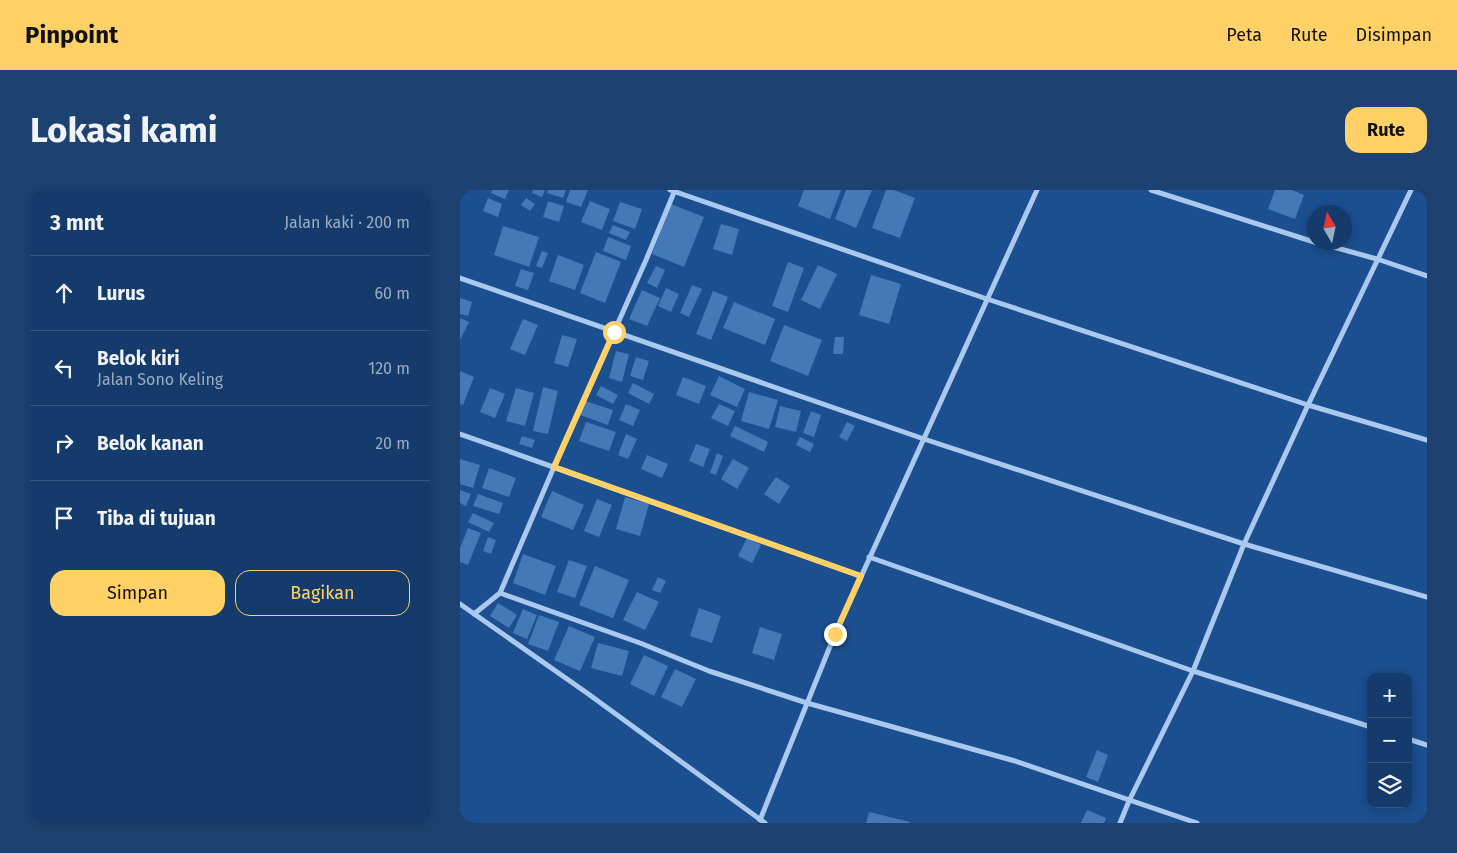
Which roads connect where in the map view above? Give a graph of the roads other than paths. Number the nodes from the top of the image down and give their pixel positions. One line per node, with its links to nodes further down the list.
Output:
1 (673, 190): 10 (street); 11 (street)
2 (1037, 190): 10 (street)
3 (1151, 190): 5 (street)
4 (1411, 190): 7 (street)
5 (1307, 239)
6 (1344, 250): 7 (street)
7 (1377, 259): 8 (street); 12 (street)
8 (1427, 276)
9 (460, 278): 11 (street)
10 (987, 299): 12 (street); 14 (street)
11 (614, 332): 14 (street); 16 (street)
12 (1308, 405): 15 (street); 17 (street)
13 (460, 434): 16 (street)
14 (924, 439): 17 (street); 18 (street)
15 (1427, 440)
16 (554, 467): 19 (street); 20 (street)
17 (1244, 544): 21 (street); 24 (street)
18 (869, 557): 19 (street); 24 (street)
19 (861, 576): 25 (street)
20 (500, 593): 23 (street); 25 (street)
21 (1427, 597)
22 (460, 604): 23 (street)
23 (474, 614): 30 (street)
24 (1193, 671): 26 (street); 29 (street)
25 (807, 703): 29 (street); 30 (street)
26 (1367, 726)
27 (1412, 740): 28 (street)
28 (1427, 745)
29 (1130, 801): 31 (street); 32 (street)
30 (762, 821)
31 (1120, 823)
32 (1197, 823)

